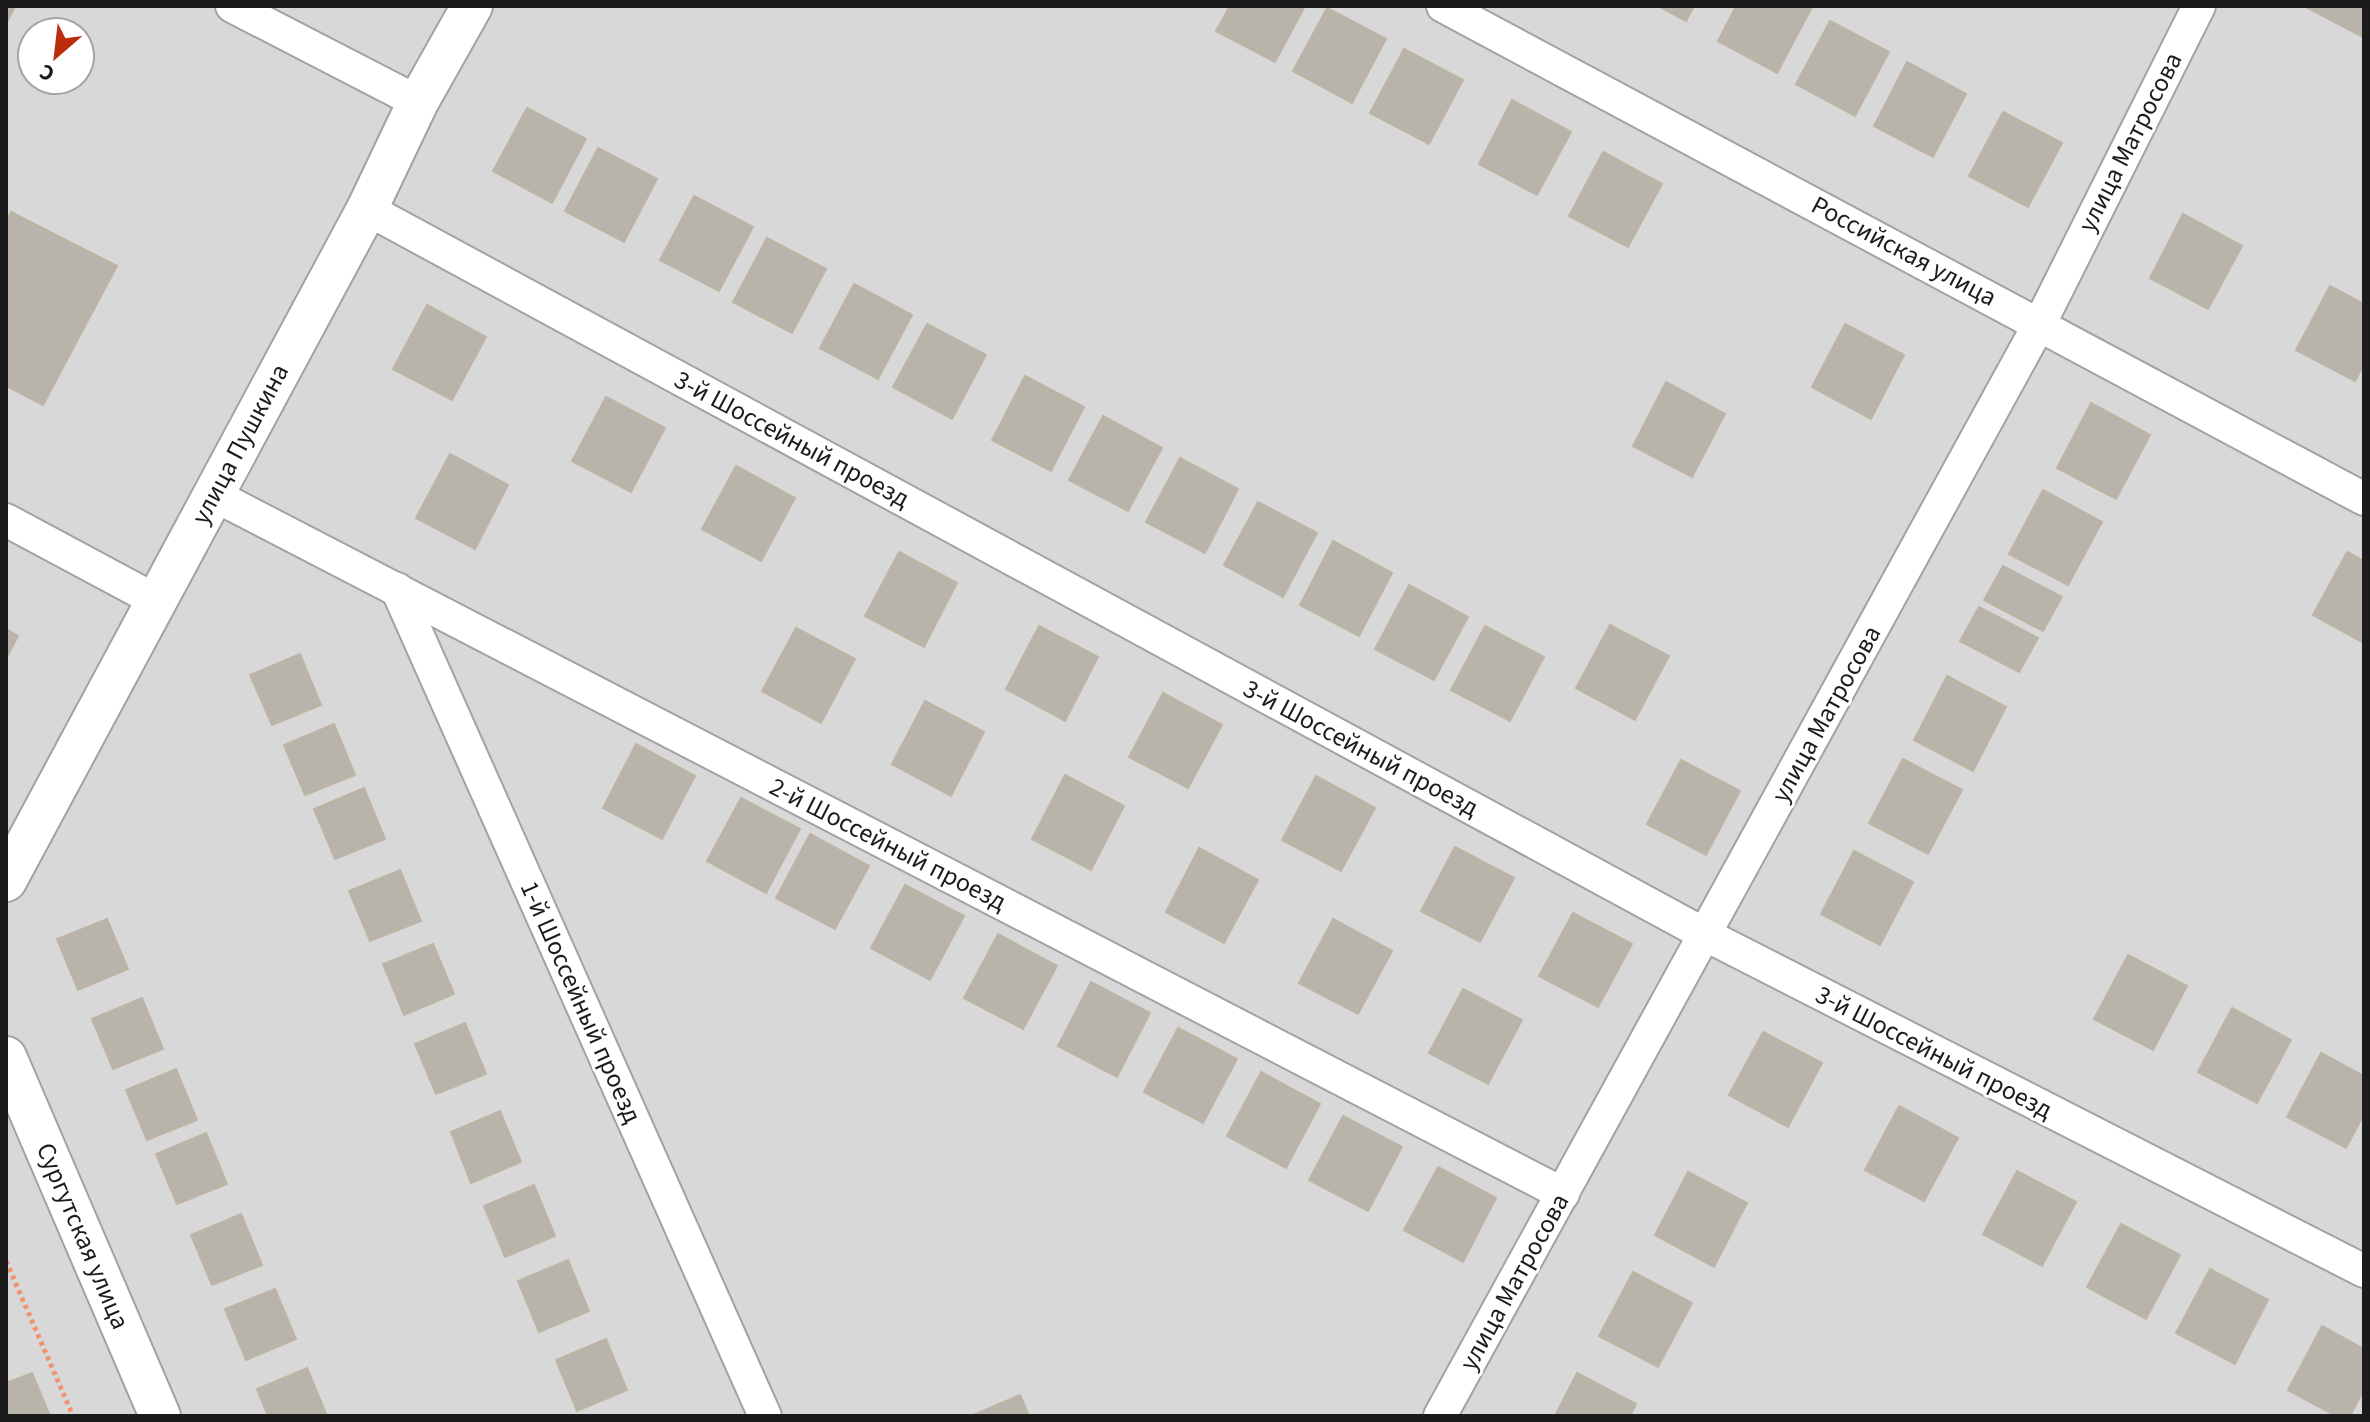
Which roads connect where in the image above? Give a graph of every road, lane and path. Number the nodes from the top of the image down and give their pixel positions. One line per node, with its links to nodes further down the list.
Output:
1 (232, 6): 5 (street)
2 (472, 6): 5 (street, улица Пушкина)
3 (1443, 6): 7 (street, Российская улица)
4 (2199, 6): 7 (street, улица Матросова)
5 (418, 102): 6 (street, улица Пушкина)
6 (367, 209): 8 (street, улица Пушкина); 14 (street, 3-й Шоссейный проезд)
7 (2040, 323): 9 (street, Российская улица); 14 (street, улица Матросова)
8 (212, 494): 11 (street, 2-й Шоссейный проезд); 12 (street, улица Пушкина)
9 (2364, 499)
10 (6, 520): 12 (street)
11 (397, 589): 16 (street, 2-й Шоссейный проезд); 21 (street, 1-й Шоссейный проезд)
12 (157, 601): 13 (street, улица Пушкина)
13 (6, 881)
14 (1706, 935): 16 (street, улица Матросова); 18 (street, 3-й Шоссейный проезд)
15 (6, 1057): 20 (street, Сургутская улица)
16 (1563, 1194): 22 (street, улица Матросова)
17 (6, 1261): 19 (path)
18 (2364, 1271)
19 (73, 1416)
20 (160, 1416)
21 (765, 1416)
22 (1440, 1416)

